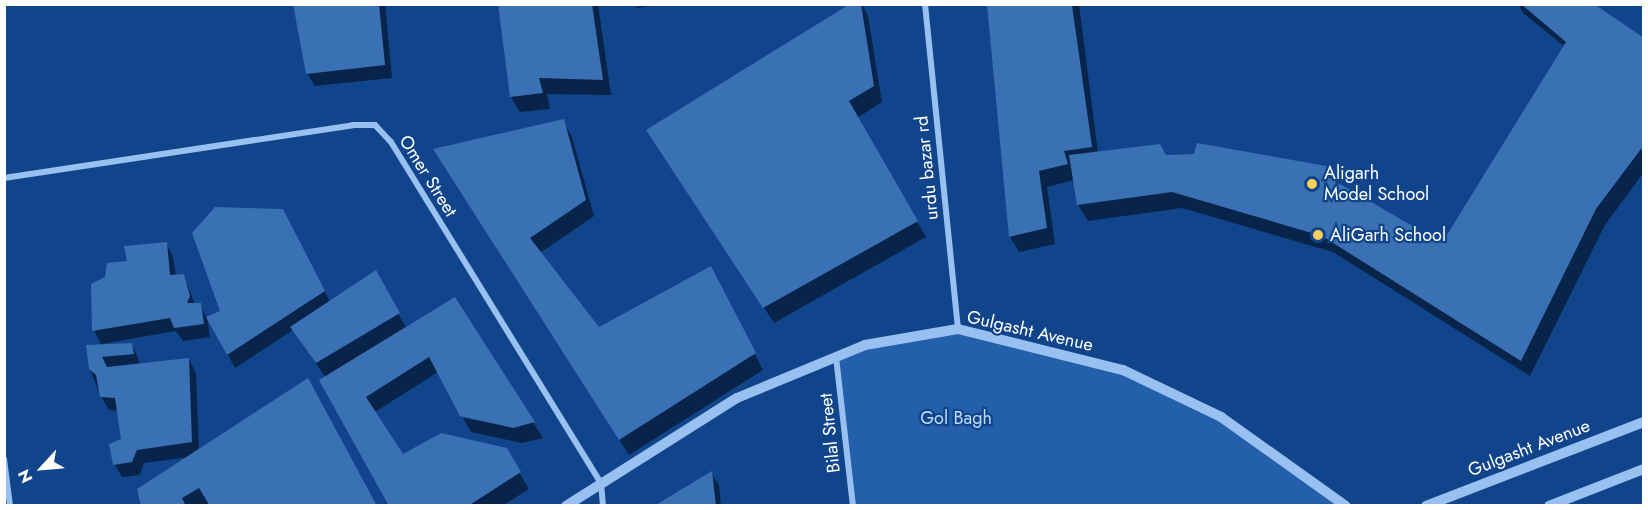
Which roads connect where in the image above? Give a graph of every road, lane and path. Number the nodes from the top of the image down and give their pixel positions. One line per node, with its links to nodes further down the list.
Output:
1 (925, 4): 3 (street, urdu bazar rd)
2 (4, 178): 8 (street, Omer Street)
3 (958, 329): 4 (street, Gulgasht Avenue); 13 (street, Gulgasht Avenue)
4 (836, 357): 8 (street, Gulgasht Avenue); 12 (street, Bilal Street)
5 (1644, 422): 14 (street, Gulgasht Avenue)
6 (4, 459): 9 (street)
7 (1644, 469): 15 (street)
8 (601, 483): 10 (street, Gulgasht Avenue); 11 (street, Omer Street)
9 (10, 506)
10 (566, 506)
11 (603, 506)
12 (853, 506)
13 (1346, 506)
14 (1426, 506)
15 (1550, 506)

